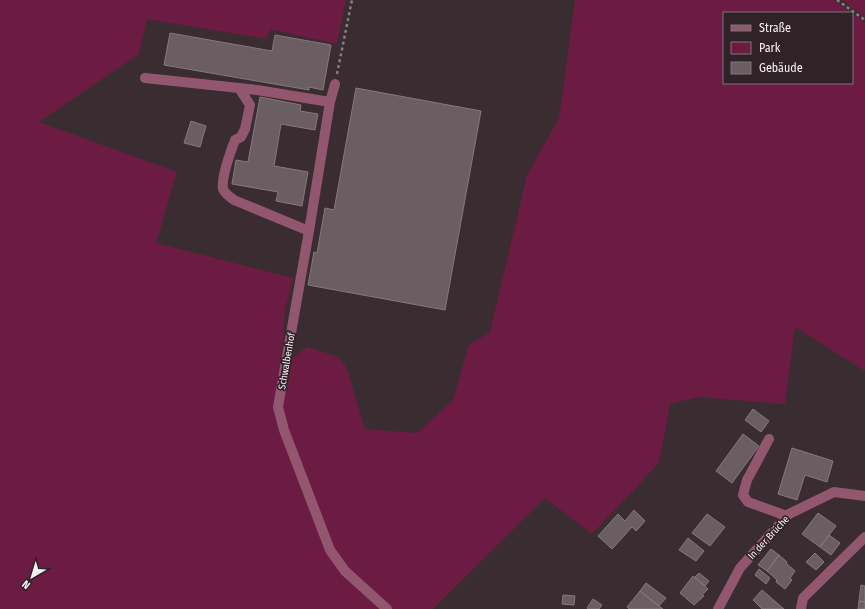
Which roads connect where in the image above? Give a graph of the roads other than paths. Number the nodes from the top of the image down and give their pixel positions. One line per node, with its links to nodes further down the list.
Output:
1 (145, 78): 3 (street)
2 (334, 84): 4 (street, Schwalbenhof)
3 (239, 88): 4 (street); 5 (street)
4 (330, 102): 5 (street, Schwalbenhof)
5 (309, 230): 10 (street, Schwalbenhof)
6 (769, 439): 8 (street)
7 (865, 496): 8 (street, In der Brüche)
8 (787, 516): 11 (street, In der Brüche)
9 (865, 537): 12 (street)
10 (387, 609)
11 (718, 609)
12 (801, 609)

